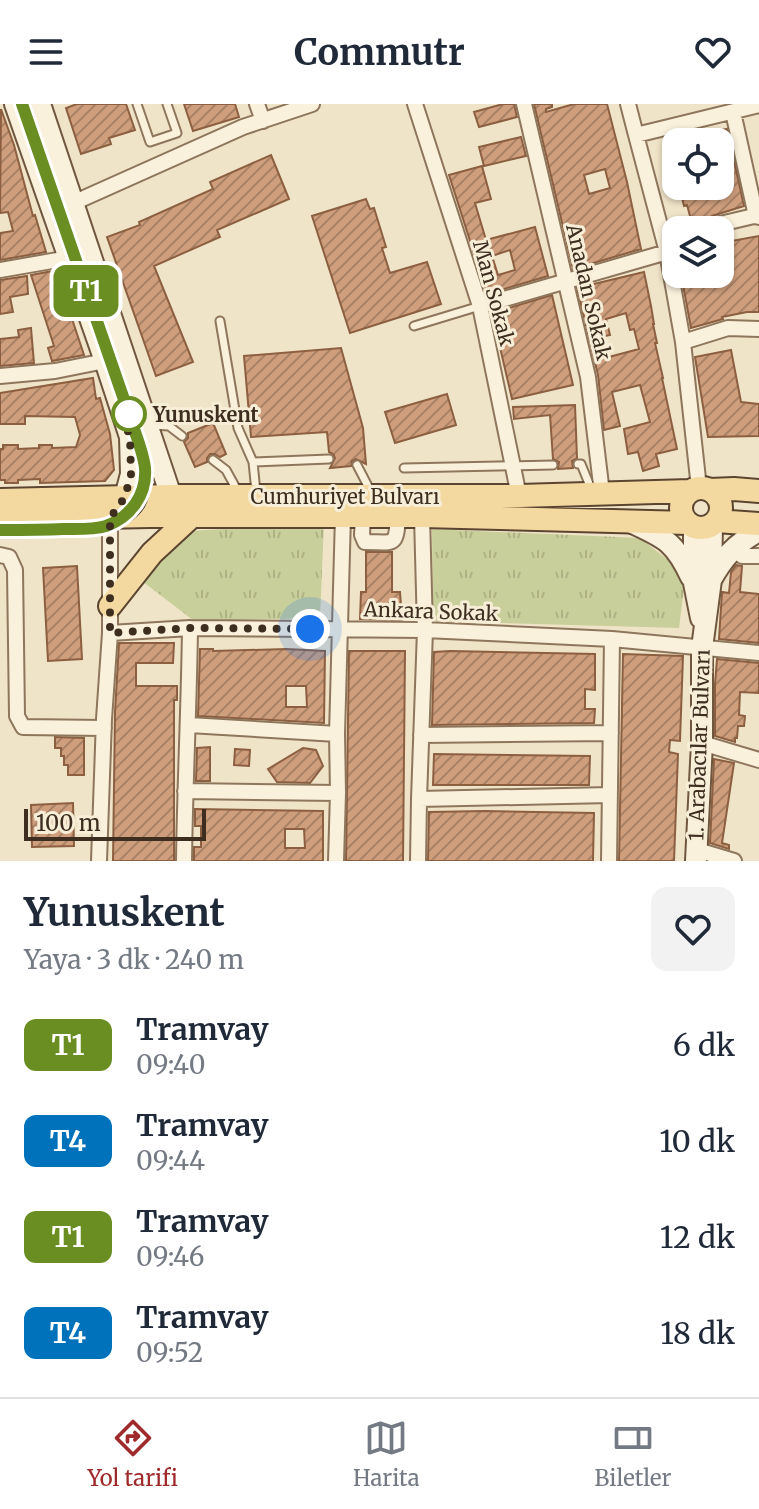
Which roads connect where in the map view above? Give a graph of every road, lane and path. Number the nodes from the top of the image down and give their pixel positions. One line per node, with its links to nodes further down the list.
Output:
1 (15, 104): 19 (main road)
2 (40, 104): 14 (main road)
3 (137, 104): 4 (lane)
4 (167, 104)
5 (257, 104): 12 (street)
6 (312, 104): 12 (street)
7 (415, 104): 23 (street, Man Sokak)
8 (524, 104): 21 (street, Anadan Sokak)
9 (628, 104): 13 (street)
10 (759, 105): 11 (street)
11 (733, 112): 13 (street); 15 (street)
12 (263, 121): 14 (street)
13 (636, 135): 16 (street)
14 (73, 203): 30 (main road)
15 (758, 216): 17 (street)
16 (662, 218)
17 (734, 221)
18 (662, 253): 21 (street)
19 (69, 258): 20 (street); 28 (main road)
20 (0, 270)
21 (566, 281): 23 (street); 42 (street, Anadan Sokak)
22 (677, 288): 27 (street)
23 (480, 306): 25 (lane); 38 (street, Man Sokak)
24 (220, 321): 34 (lane)
25 (414, 326)
26 (759, 329): 27 (street)
27 (683, 342): 40 (street)
28 (105, 361): 29 (street); 46 (main road)
29 (0, 376)
30 (148, 425): 31 (lane); 43 (main road)
31 (182, 436)
32 (329, 459): 34 (lane)
33 (213, 460): 44 (lane)
34 (253, 462): 44 (lane)
35 (578, 464): 42 (lane)
36 (357, 465): 48 (lane)
37 (553, 465): 38 (lane)
38 (513, 466): 39 (lane); 45 (street, Man Sokak)
39 (404, 468)
40 (700, 489): 41 (main road, Cumhuriyet Bulvarı); 42 (main road, Cumhuriyet Bulvarı); 55 (main road); 55 (main road)
41 (759, 491)
42 (597, 493): 45 (main road, Cumhuriyet Bulvarı)
43 (171, 496): 44 (main road, Cumhuriyet Bulvarı); 46 (main road, Cumhuriyet Bulvarı); 49 (main road)
44 (248, 496): 48 (main road, Cumhuriyet Bulvarı)
45 (519, 496): 48 (main road, Cumhuriyet Bulvarı)
46 (125, 497): 47 (main road, Cumhuriyet Bulvarı); 52 (street)
47 (0, 500)
48 (360, 509): 50 (main road, Cumhuriyet Bulvarı); 51 (main road, Cumhuriyet Bulvarı); 64 (street)
49 (150, 516): 50 (main road, Cumhuriyet Bulvarı); 52 (main road, Cumhuriyet Bulvarı)
50 (192, 516): 62 (main road)
51 (422, 516): 54 (main road, Cumhuriyet Bulvarı); 65 (street)
52 (110, 518): 53 (main road, Cumhuriyet Bulvarı); 62 (street)
53 (0, 519)
54 (628, 521): 55 (main road, Cumhuriyet Bulvarı); 61 (main road)
55 (702, 524): 56 (main road, Cumhuriyet Bulvarı); 61 (main road, 1. Arabacılar Bulvarı)
56 (759, 524)
57 (759, 531): 61 (main road)
58 (0, 555): 71 (street)
59 (742, 556): 60 (street)
60 (759, 556)
61 (702, 582): 68 (main road, 1. Arabacılar Bulvarı)
62 (110, 606): 66 (street)
63 (190, 628): 64 (street, Ankara Sokak); 66 (street, Ankara Sokak); 70 (street)
64 (340, 629): 65 (street, Ankara Sokak); 73 (street)
65 (425, 630): 67 (street, Ankara Sokak); 74 (street)
66 (110, 633): 71 (street)
67 (612, 639): 68 (street, Ankara Sokak); 72 (street)
68 (702, 639): 69 (street, Ankara Sokak); 75 (main road, 1. Arabacılar Bulvarı)
69 (759, 653)
70 (189, 725): 73 (street); 77 (street)
71 (104, 728): 82 (street)
72 (611, 733): 74 (street); 79 (street)
73 (337, 734): 78 (street)
74 (421, 735): 80 (street)
75 (702, 743): 76 (street); 81 (main road, 1. Arabacılar Bulvarı)
76 (759, 760)
77 (185, 791): 78 (street); 83 (street)
78 (338, 793): 84 (street)
79 (610, 795): 80 (street); 86 (street)
80 (419, 799): 85 (street)
81 (696, 855): 87 (street)
82 (99, 861)
83 (184, 861)
84 (336, 861)
85 (418, 861)
86 (609, 861)
87 (734, 861)

